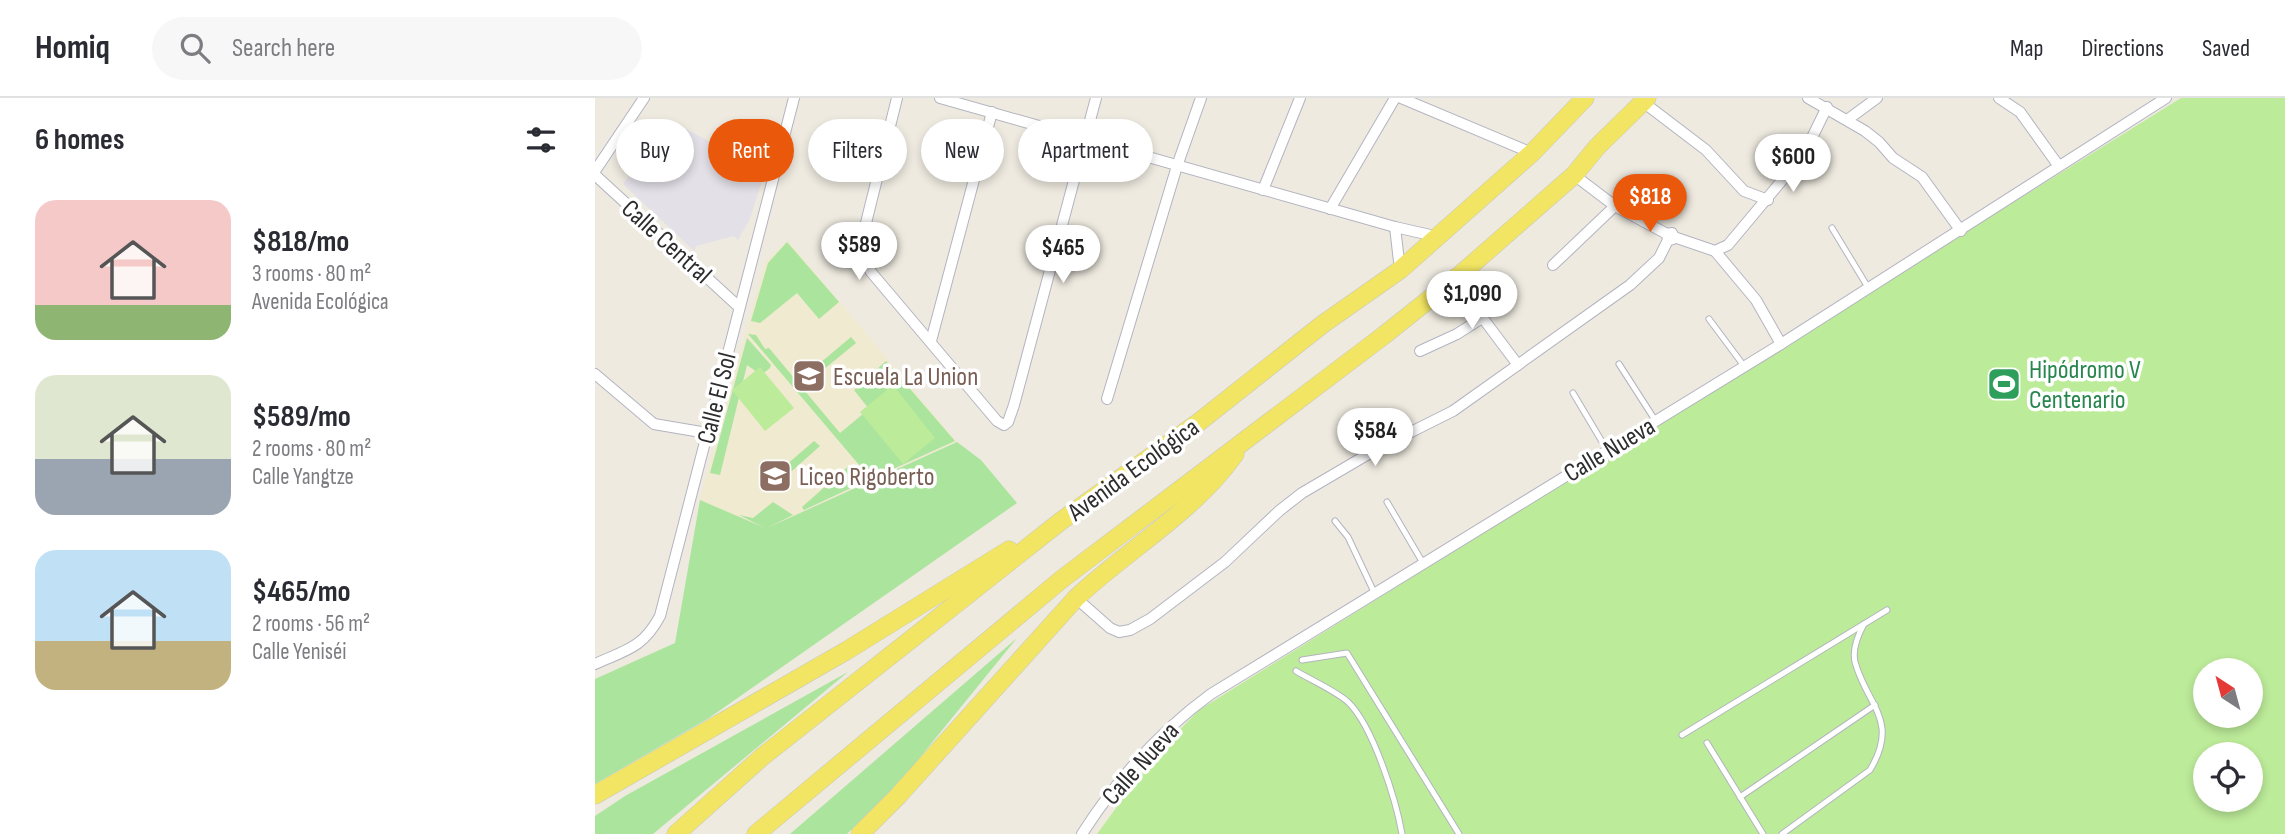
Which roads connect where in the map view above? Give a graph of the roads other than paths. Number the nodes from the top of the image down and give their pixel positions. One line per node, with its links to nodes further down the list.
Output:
1 (644, 98): 25 (street)
2 (795, 98): 42 (street, Calle El Sol)
3 (897, 98): 45 (street)
4 (940, 98): 17 (street)
5 (1096, 98): 19 (street)
6 (1201, 98): 24 (street)
7 (1300, 98): 28 (street)
8 (1395, 98): 31 (street)
9 (1401, 98): 21 (street)
10 (1585, 98): 21 (main road, Avenida Ecológica)
11 (1808, 98): 16 (street)
12 (1877, 98): 20 (street)
13 (1999, 98): 23 (street)
14 (2163, 99): 23 (street, Calle Nueva)
15 (1645, 100): 26 (main road, Avenida Ecológica); 29 (street)
16 (1827, 107): 20 (street); 29 (street)
17 (992, 112): 18 (street); 45 (street)
18 (1018, 119)
19 (1090, 119)
20 (1847, 120): 34 (street)
21 (1532, 153): 35 (main road, Avenida Ecológica)
22 (1153, 159): 24 (street)
23 (2058, 165): 34 (street, Calle Nueva)
24 (1177, 166): 28 (street); 53 (street)
25 (595, 173): 42 (street, Calle Central)
26 (1574, 175): 30 (street); 40 (main road, Avenida Ecológica)
27 (1072, 182): 45 (street)
28 (1263, 190): 31 (street)
29 (1768, 200): 37 (street)
30 (1615, 206): 36 (street); 38 (street)
31 (1330, 209): 32 (street)
32 (1395, 227): 35 (street); 39 (street)
33 (1832, 229): 41 (lane)
34 (1961, 231): 41 (street, Calle Nueva)
35 (1439, 237): 39 (main road, Avenida Ecológica)
36 (1670, 237): 37 (street); 49 (street)
37 (1714, 251): 46 (street)
38 (1553, 265)
39 (1400, 270): 59 (main road, Avenida Ecológica)
40 (1461, 274): 43 (street); 56 (main road, Avenida Ecológica)
41 (1869, 289): 46 (street, Calle Nueva)
42 (739, 307): 55 (street, Calle El Sol)
43 (1482, 318): 47 (street); 49 (street)
44 (1709, 319): 50 (lane)
45 (931, 341)
46 (1781, 344): 50 (street, Calle Nueva)
47 (1420, 351)
48 (1619, 364): 54 (lane)
49 (1518, 365): 63 (street)
50 (1744, 366): 54 (street, Calle Nueva)
51 (595, 374): 55 (street)
52 (1573, 393): 57 (lane)
53 (1107, 399)
54 (1655, 421): 57 (street, Calle Nueva)
55 (707, 433): 67 (street, Calle El Sol)
56 (1248, 436): 63 (main road); 75 (main road, Avenida Ecológica)
57 (1607, 450): 61 (street, Calle Nueva)
58 (1387, 502): 61 (lane)
59 (1061, 521): 72 (main road); 74 (main road, Avenida Ecológica)
60 (1335, 521): 62 (lane)
61 (1423, 563): 62 (street, Calle Nueva)
62 (1374, 593): 77 (street, Calle Nueva)
63 (1076, 598): 76 (main road)
64 (1887, 610): 65 (lane)
65 (1864, 624): 69 (lane); 70 (lane)
66 (1302, 660): 79 (lane)
67 (595, 664)
68 (1296, 671): 78 (lane)
69 (1875, 705): 73 (lane); 81 (lane)
70 (1682, 734)
71 (1707, 743): 73 (lane)
72 (595, 795)
73 (1740, 797): 80 (lane)
74 (676, 834)
75 (756, 834)
76 (860, 834)
77 (1082, 834)
78 (1402, 834)
79 (1459, 834)
80 (1763, 834)
81 (1782, 834)

